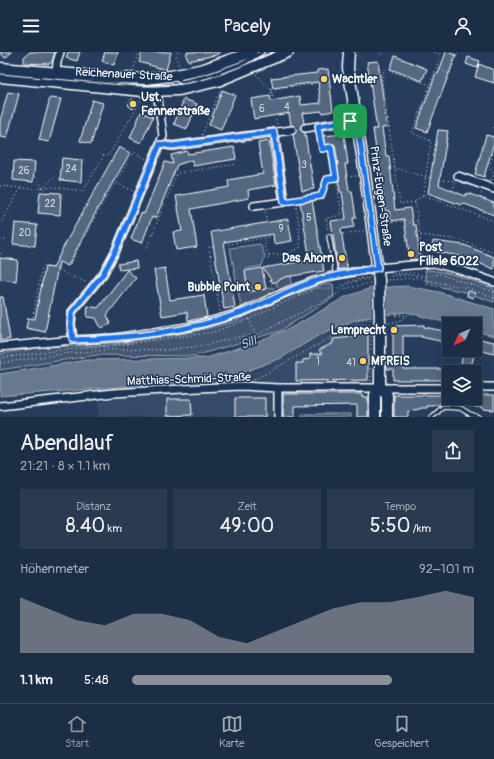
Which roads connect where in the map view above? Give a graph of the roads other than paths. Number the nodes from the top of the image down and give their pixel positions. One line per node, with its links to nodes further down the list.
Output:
1 (60, 52): 10 (street)
2 (262, 52): 6 (lane)
3 (288, 52): 7 (street, Reichenauer Straße)
4 (342, 52): 9 (street, Prinz-Eugen-Straße)
5 (349, 52): 9 (street, Prinz-Eugen-Straße)
6 (251, 56): 7 (lane); 11 (street, Reichenauer Straße); 13 (lane)
7 (275, 58): 14 (street, Reichenauer Straße)
8 (0, 68): 10 (street, Reichenauer Straße)
9 (348, 68): 16 (street, Prinz-Eugen-Straße)
10 (56, 73): 11 (street, Reichenauer Straße)
11 (171, 76): 13 (lane)
12 (0, 78): 15 (street, Reichenauer Straße)
13 (182, 82): 14 (lane)
14 (175, 90): 15 (street, Reichenauer Straße)
15 (157, 91): 20 (street)
16 (357, 120): 17 (street); 25 (street, Prinz-Eugen-Straße)
17 (305, 128)
18 (292, 130): 19 (street)
19 (277, 132): 20 (street); 23 (street)
20 (160, 144): 28 (street)
21 (455, 180): 22 (street)
22 (492, 187)
23 (254, 206)
24 (329, 236): 26 (lane)
25 (378, 268): 26 (street); 27 (street); 33 (street, Prinz-Eugen-Straße, bridge)
26 (336, 275): 28 (street)
27 (494, 282)
28 (73, 340): 29 (street)
29 (0, 347)
30 (482, 387): 31 (street)
31 (494, 387)
32 (278, 388): 33 (street, Matthias-Schmid-Straße); 35 (street, Matthias-Schmid-Straße); 36 (street)
33 (380, 388): 34 (street, Matthias-Schmid-Straße); 37 (street); 38 (street)
34 (442, 388)
35 (0, 406)
36 (278, 417)
37 (375, 417)
38 (387, 417)
39 (432, 417): 40 (lane)
40 (478, 417)

